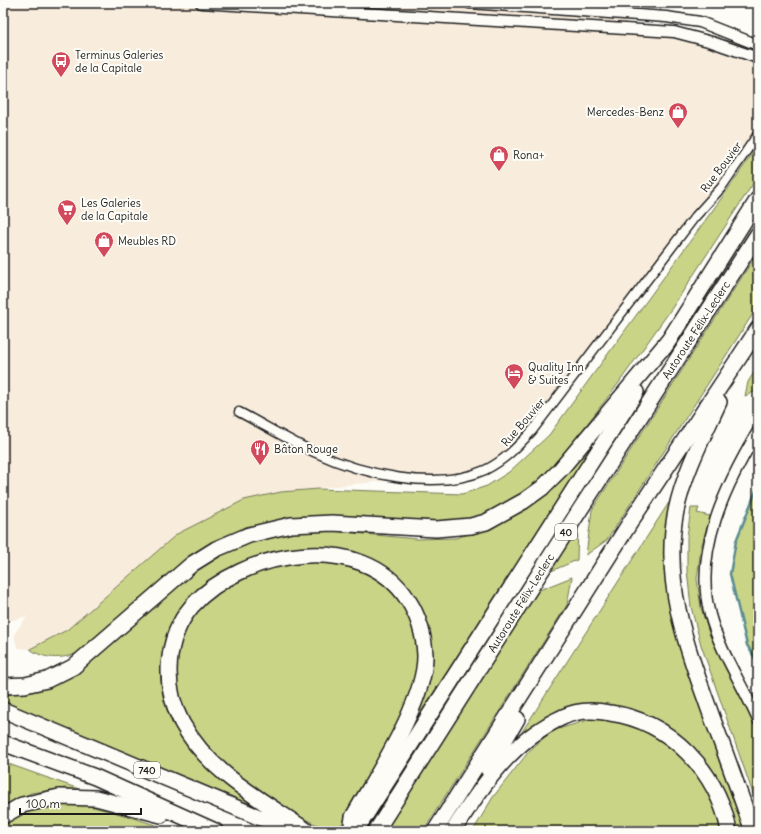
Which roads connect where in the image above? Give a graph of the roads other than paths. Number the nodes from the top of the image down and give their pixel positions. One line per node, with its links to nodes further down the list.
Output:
1 (201, 3): 4 (street)
2 (468, 3): 3 (street)
3 (758, 45)
4 (758, 58)
5 (758, 134): 11 (street, Rue Bouvier)
6 (758, 199): 9 (highway)
7 (758, 234): 27 (highway, Autoroute Félix-Leclerc / 40)
8 (758, 329): 10 (highway)
9 (669, 340): 14 (highway); 26 (highway)
10 (740, 357): 13 (highway); 31 (highway)
11 (239, 412)
12 (758, 431): 16 (street)
13 (632, 518): 20 (highway); 28 (highway)
14 (3, 686)
15 (3, 710): 23 (highway, 740)
16 (758, 720)
17 (3, 742): 19 (highway, 740)
18 (3, 747): 19 (highway)
19 (18, 748): 22 (highway, 740)
20 (474, 799): 29 (highway); 30 (highway)
21 (3, 816): 22 (highway)
22 (201, 825): 24 (highway, 740)
23 (298, 828): 25 (highway)
24 (216, 831)
25 (351, 831)
26 (356, 831)
27 (376, 831)
28 (435, 831)
29 (453, 831)
30 (729, 831)
31 (752, 831)

